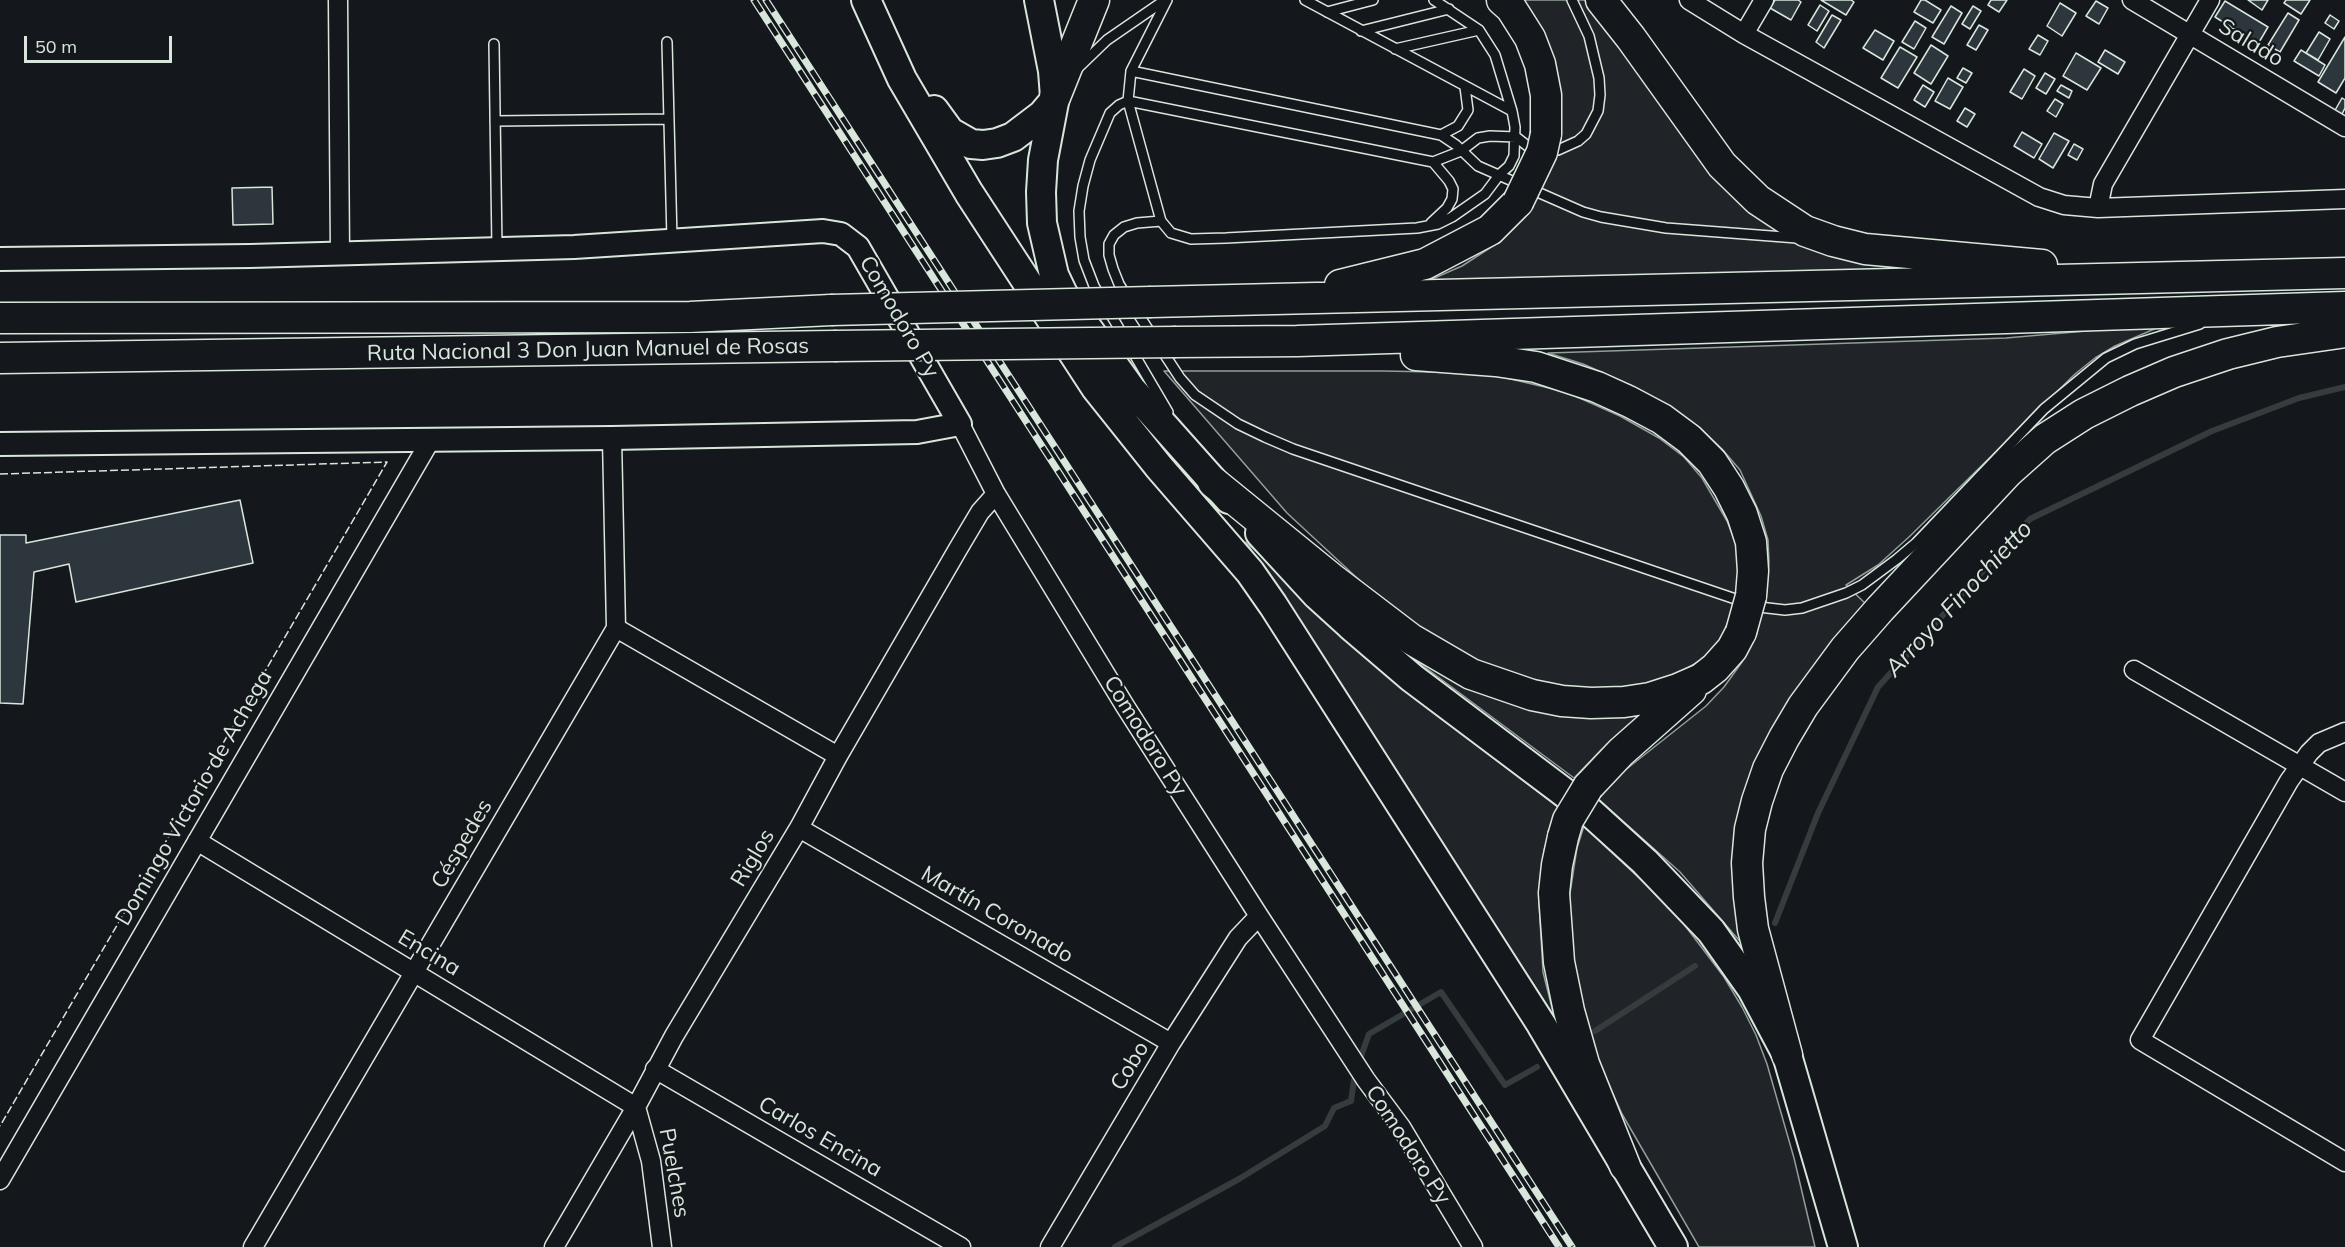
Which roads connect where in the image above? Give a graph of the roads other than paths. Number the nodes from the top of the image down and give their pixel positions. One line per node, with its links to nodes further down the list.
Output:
1 (338, 0): 46 (street)
2 (866, 0): 79 (main road)
3 (878, 0): 28 (main road)
4 (1040, 0): 28 (main road)
5 (1094, 0): 28 (highway)
6 (1166, 0): 26 (lane); 28 (lane)
7 (1305, 0): 18 (lane)
8 (1373, 0): 18 (lane)
9 (1434, 0): 17 (lane)
10 (1572, 0): 35 (lane)
11 (1601, 0): 43 (highway)
12 (1689, 0): 21 (street)
13 (1764, 0): 21 (street)
14 (2132, 0): 22 (street, Salado)
15 (2210, 0): 22 (street)
16 (1503, 3): 50 (highway, bridge)
17 (1449, 9): 19 (lane); 20 (lane)
18 (1327, 12): 20 (lane)
19 (1479, 30): 25 (lane); 30 (lane)
20 (1361, 31): 25 (lane)
21 (1744, 34): 40 (street)
22 (2190, 34): 33 (street, Salado); 40 (street)
23 (667, 42): 31 (lane)
24 (494, 44): 32 (lane)
25 (1395, 50): 27 (lane)
26 (1131, 71): 29 (lane); 34 (lane)
27 (1465, 87): 30 (lane); 34 (lane)
28 (1054, 100): 61 (main road)
29 (1128, 101): 37 (lane); 41 (lane); 61 (lane)
30 (1512, 111): 35 (lane)
31 (668, 119): 32 (lane); 44 (lane)
32 (495, 122): 45 (lane)
33 (2345, 128)
34 (1441, 135): 36 (lane)
35 (1516, 137): 36 (lane); 38 (lane)
36 (1461, 151): 37 (lane); 38 (lane)
37 (1432, 162): 42 (lane)
38 (1500, 174): 42 (lane); 43 (lane)
39 (2345, 199): 40 (street)
40 (2098, 208)
41 (1161, 220): 42 (lane); 52 (lane)
42 (1427, 226)
43 (1833, 241): 49 (highway)
44 (672, 242): 45 (street); 57 (street, Comodoro Py)
45 (497, 249): 46 (street)
46 (340, 253): 47 (street)
47 (0, 259)
48 (2345, 273): 49 (highway)
49 (2187, 278): 50 (highway)
50 (1251, 300): 53 (highway, Ruta Nacional 3 Don Juan Manuel de Rosas, bridge)
51 (2345, 307): 52 (highway)
52 (2248, 310): 55 (highway)
53 (0, 318)
54 (2345, 332): 75 (highway)
55 (1297, 341): 56 (highway, Ruta Nacional 3 Don Juan Manuel de Rosas, bridge); 65 (highway, bridge)
56 (0, 358)
57 (960, 424): 58 (street); 62 (street, Comodoro Py)
58 (612, 438): 59 (street); 63 (street)
59 (430, 441): 60 (street); 71 (street, Domingo Victorio de Achega)
60 (0, 444)
61 (1207, 475): 65 (highway); 75 (main road)
62 (996, 494): 67 (street, Riglos); 72 (street, Comodoro Py)
63 (616, 628): 67 (street); 73 (street, Céspedes)
64 (2134, 669): 68 (street)
65 (1701, 680): 79 (highway, bridge)
66 (2345, 732): 68 (street)
67 (837, 756): 70 (street, Riglos)
68 (2300, 765): 69 (street); 78 (street)
69 (2345, 792)
70 (799, 828): 74 (street, Martín Coronado); 76 (street, Riglos)
71 (197, 841): 73 (street, Encina); 80 (street, Domingo Victorio de Achega)
72 (1259, 916): 74 (street, Cobo); 87 (street, Comodoro Py)
73 (415, 972): 77 (street, Encina); 82 (street, Céspedes)
74 (1171, 1043): 86 (street, Cobo)
75 (1787, 1055): 81 (main road)
76 (655, 1069): 77 (street, Riglos); 85 (street, Carlos Encina)
77 (636, 1107): 83 (street, Riglos); 84 (street, Puelches)
78 (2345, 1162)
79 (1624, 1166): 88 (main road)
80 (0, 1180)
81 (1838, 1240)
82 (253, 1247)
83 (554, 1247)
84 (662, 1247)
85 (961, 1247)
86 (1050, 1247)
87 (1473, 1247)
88 (1672, 1247)

